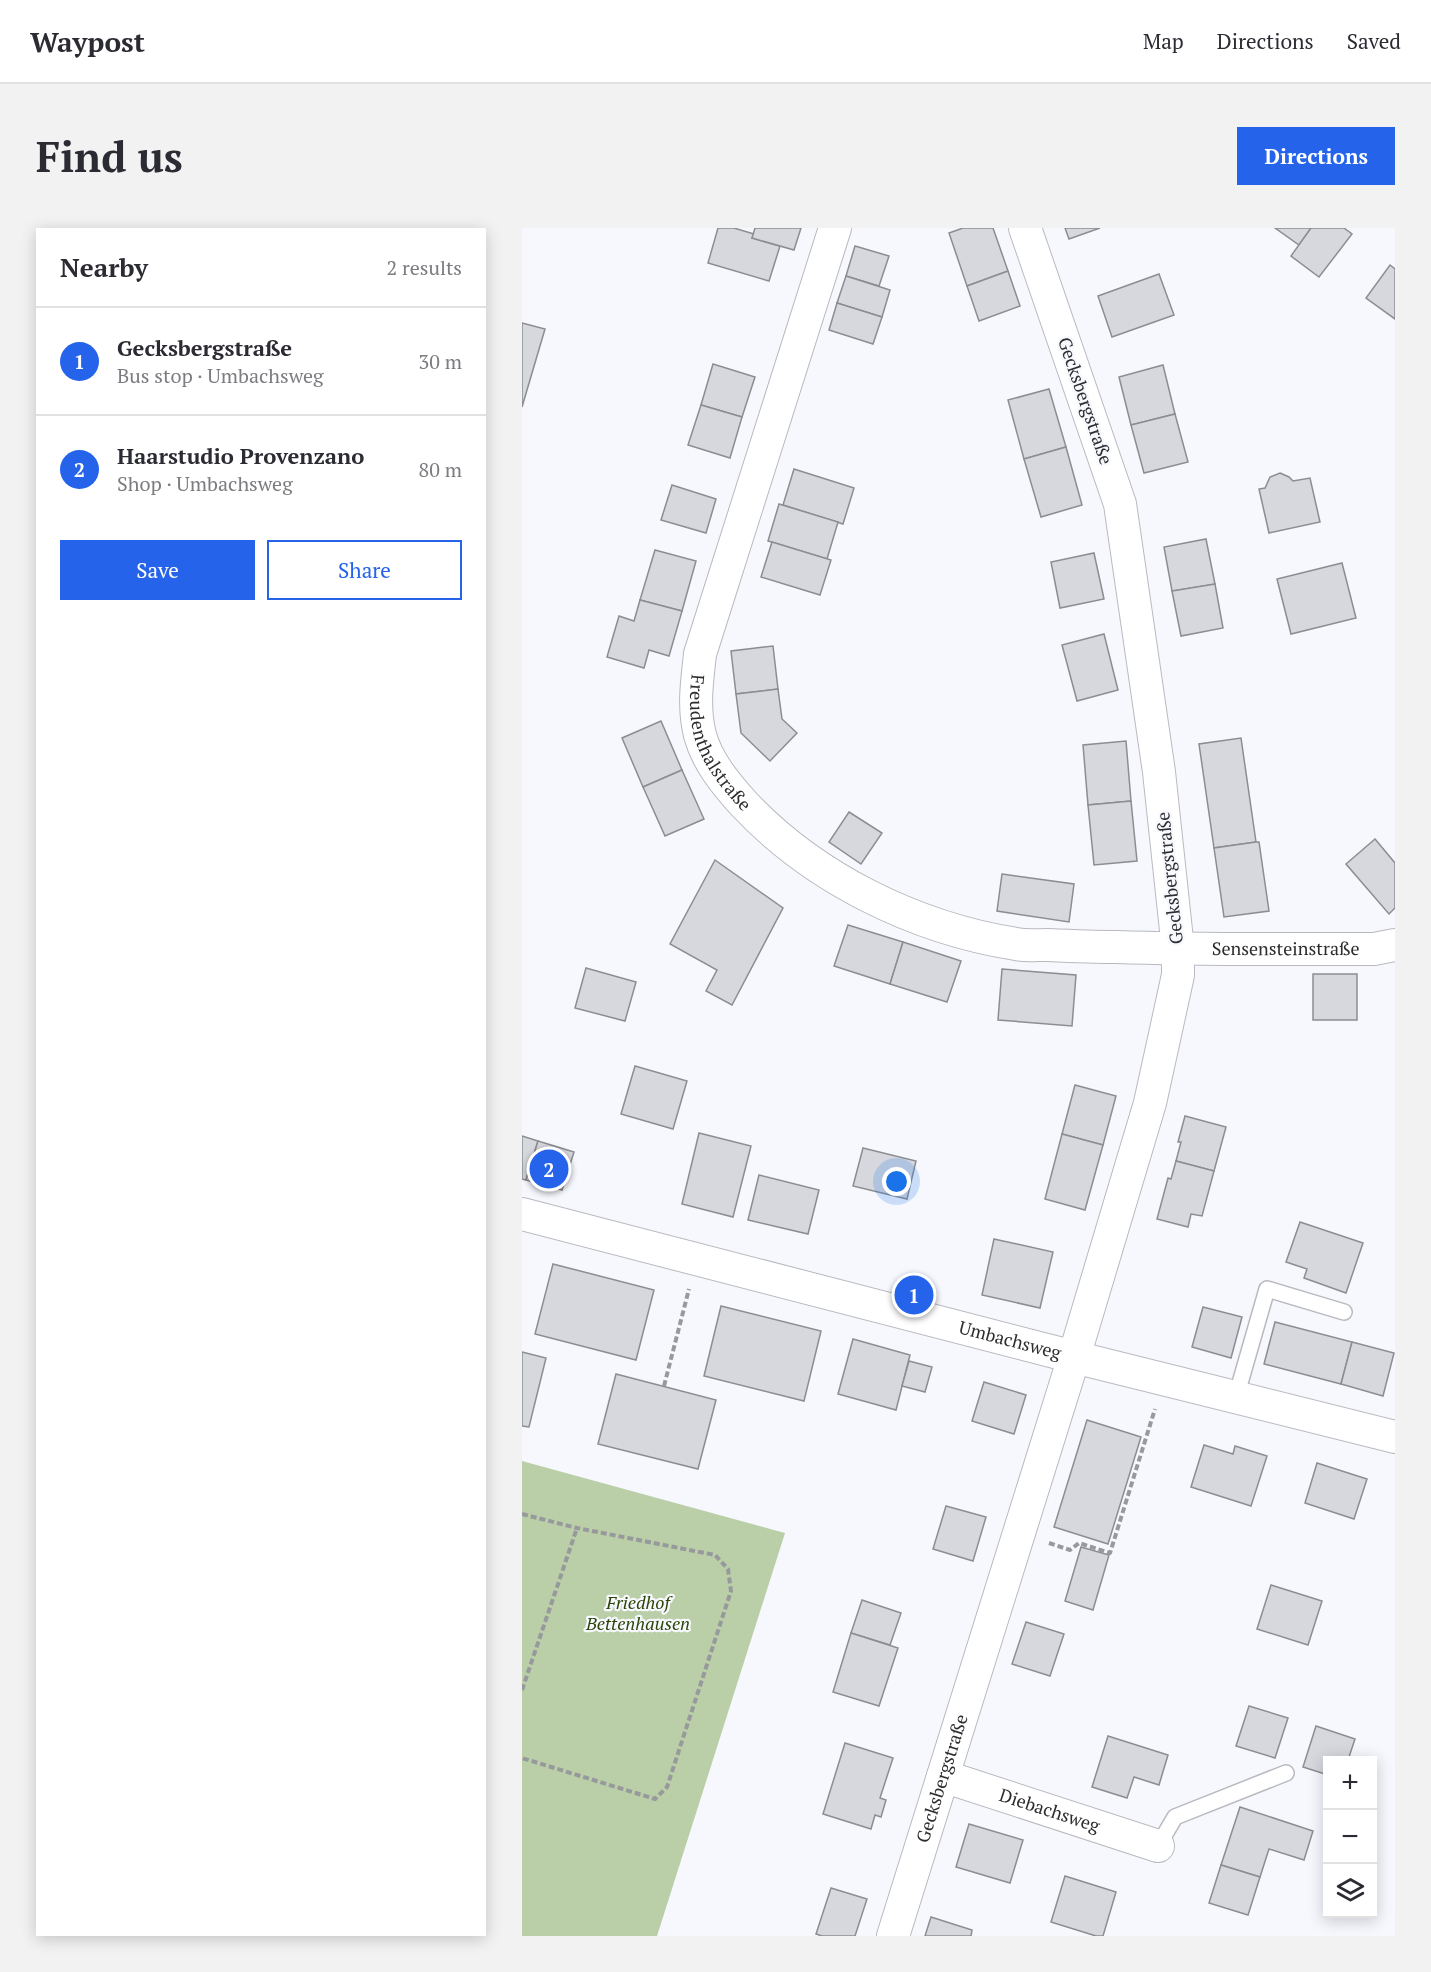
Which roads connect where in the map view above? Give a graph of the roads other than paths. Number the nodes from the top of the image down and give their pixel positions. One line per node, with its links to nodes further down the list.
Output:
1 (835, 228): 3 (street, Freudenthalstraße)
2 (1025, 228): 3 (street, Gecksbergstraße)
3 (1178, 949): 4 (street, Sensensteinstraße); 7 (street, Gecksbergstraße)
4 (1394, 950)
5 (522, 1214): 7 (street, Umbachsweg)
6 (1344, 1312): 8 (lane)
7 (1074, 1357): 8 (street, Umbachsweg); 11 (street, Gecksbergstraße)
8 (1236, 1397): 9 (street, Umbachsweg)
9 (1395, 1437)
10 (1286, 1773): 12 (lane)
11 (943, 1776): 12 (street, Diebachsweg); 13 (street, Gecksbergstraße)
12 (1158, 1846)
13 (892, 1936)

